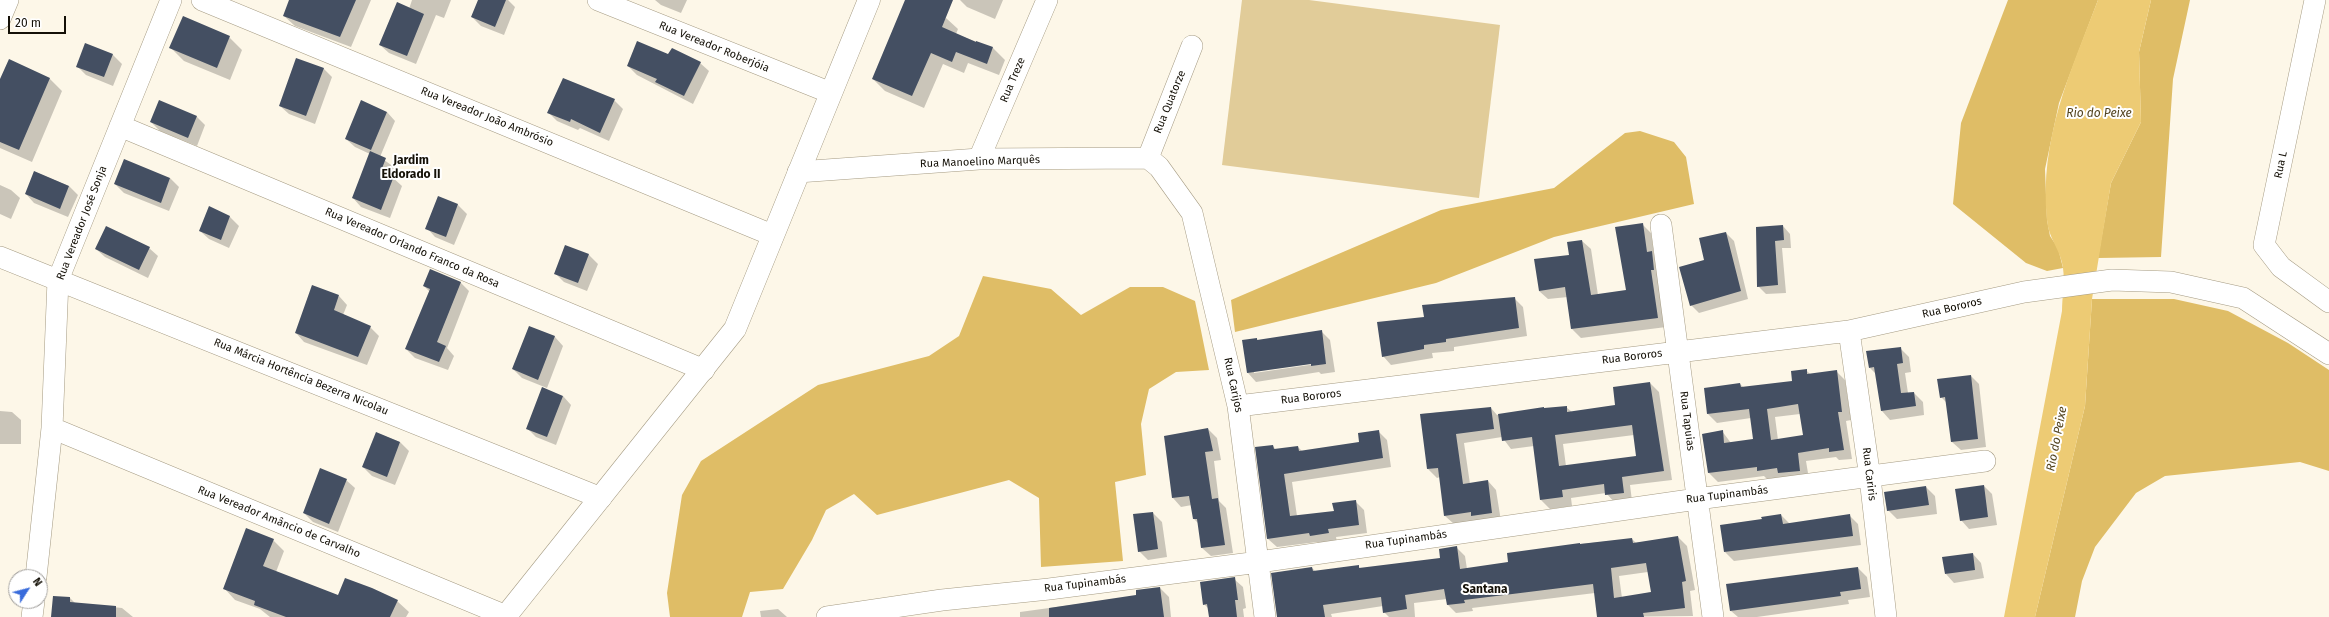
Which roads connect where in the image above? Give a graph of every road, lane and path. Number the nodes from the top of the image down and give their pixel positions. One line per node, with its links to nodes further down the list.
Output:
1 (8, 0): 10 (street)
2 (171, 0): 13 (street, Rua Vereador José Sonja)
3 (202, 0): 18 (street, Rua Vereador João Ambrósio)
4 (598, 0): 12 (street, Rua Vereador Roberjóia)
5 (869, 0): 12 (street)
6 (1047, 0): 14 (street, Rua Treze)
7 (2315, 0): 21 (street, Rua L)
8 (2320, 0): 9 (street)
9 (2329, 8)
10 (0, 19)
11 (1192, 46): 15 (street, Rua Quatorze)
12 (831, 93): 16 (street)
13 (120, 126): 20 (street, Rua Vereador José Sonja); 25 (street, Rua Vereador Orlando Franco da Rosa)
14 (979, 159): 15 (street, Rua Manoelino Marquês); 16 (street, Rua Manoelino Marquês)
15 (1153, 162): 26 (street, Rua Carijos)
16 (798, 172): 18 (street)
17 (1661, 225): 23 (street, Rua Tapuias)
18 (772, 235): 25 (street)
19 (0, 257): 20 (street, Rua Márcia Hortência Bezerra Nicolau)
20 (58, 280): 27 (street, Rua Vereador José Sonja); 30 (street, Rua Márcia Hortência Bezerra Nicolau)
21 (2329, 302)
22 (1849, 331): 23 (street, Rua Bororos); 24 (street, Rua Bororos); 29 (street, Rua Cariris)
23 (1678, 352): 26 (street, Rua Bororos); 31 (street, Rua Tapuias)
24 (2329, 354)
25 (704, 370): 30 (street)
26 (1238, 406): 32 (street, Rua Carijos)
27 (52, 428): 33 (street, Rua Vereador José Sonja); 34 (street, Rua Vereador Amâncio de Carvalho)
28 (1985, 461): 29 (street, Rua Tupinambás)
29 (1870, 478): 31 (street, Rua Tupinambás); 35 (street, Rua Cariris)
30 (601, 498): 34 (street)
31 (1697, 498): 32 (street, Rua Tupinambás); 38 (street, Rua Tapuias)
32 (1259, 562): 36 (street, Rua Tupinambás); 37 (street, Rua Carijos)
33 (37, 569)
34 (505, 616)
35 (1880, 616)
36 (827, 617)
37 (1265, 617)
38 (1713, 617)

